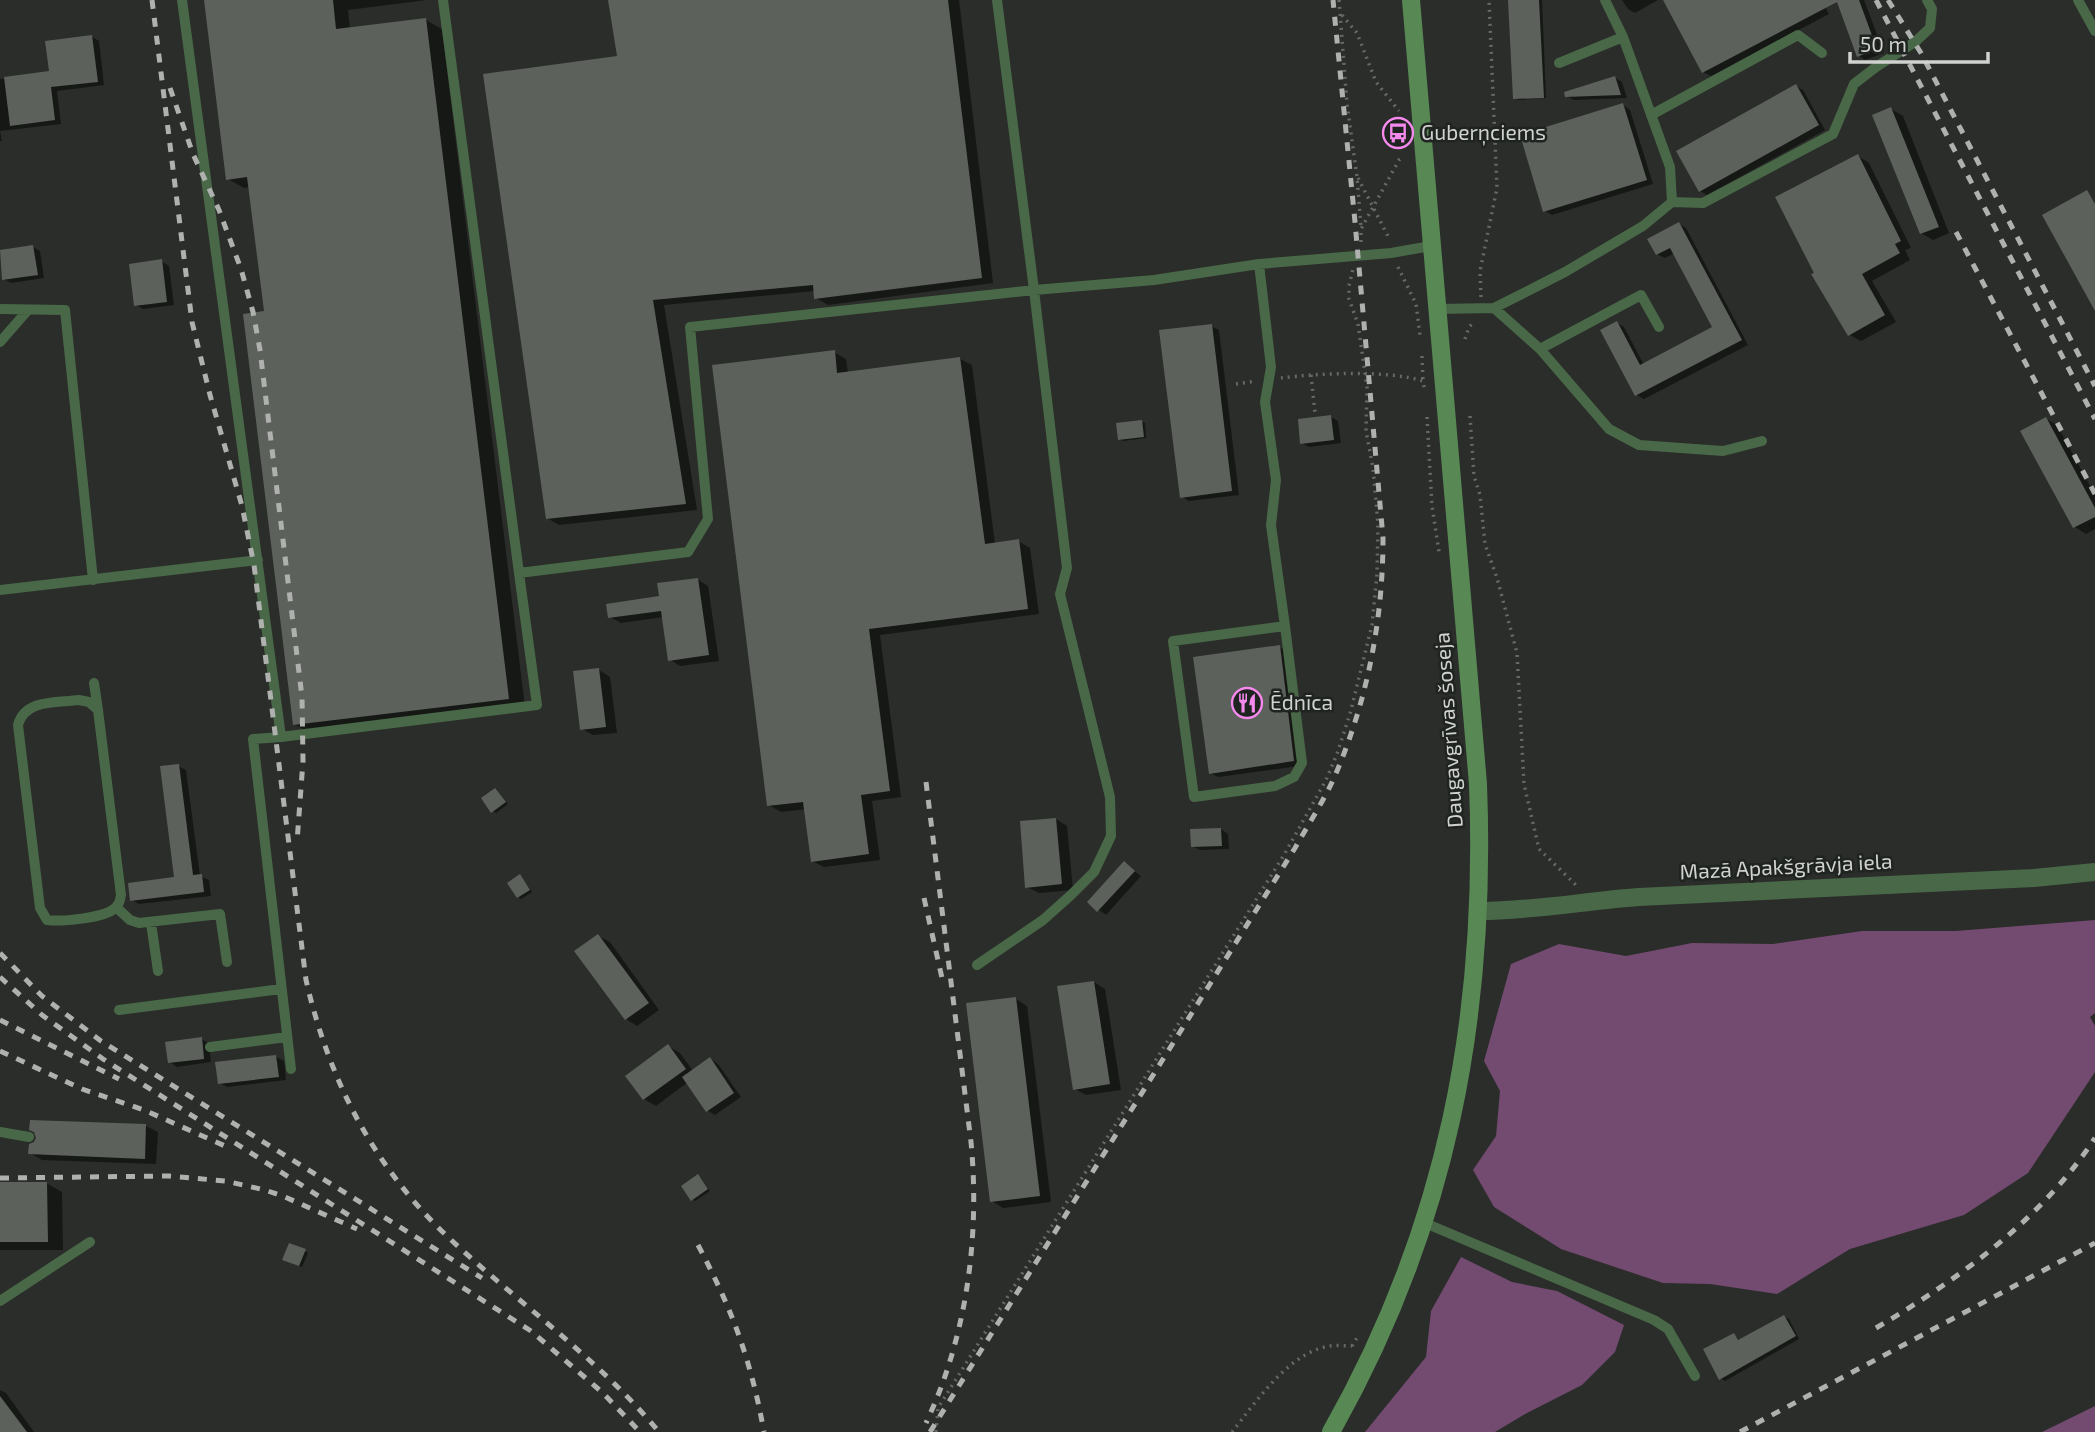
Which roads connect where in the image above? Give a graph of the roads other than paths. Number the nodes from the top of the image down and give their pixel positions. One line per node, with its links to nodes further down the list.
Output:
1 (182, 0): 25 (lane)
2 (443, 0): 26 (lane)
3 (997, 0): 16 (lane)
4 (1411, 0): 14 (main road, Daugavgrīvas šoseja)
5 (1605, 0): 9 (lane)
6 (1927, 0): 13 (lane)
7 (2078, 0): 8 (lane)
8 (2095, 31)
9 (1623, 37): 11 (lane); 12 (lane)
10 (1822, 52): 12 (lane)
11 (1559, 63)
12 (1651, 115): 13 (lane)
13 (1672, 202): 17 (lane)
14 (1431, 246): 15 (lane); 19 (main road, Daugavgrīvas šoseja)
15 (1259, 264): 16 (lane); 29 (lane)
16 (1034, 290): 26 (lane); 38 (lane)
17 (1494, 308): 19 (lane); 23 (lane)
18 (0, 309): 20 (lane)
19 (1437, 309): 35 (main road, Daugavgrīvas šoseja)
20 (28, 310): 22 (lane); 27 (lane)
21 (1659, 327): 23 (lane)
22 (0, 342)
23 (1541, 349): 24 (lane)
24 (1762, 441)
25 (258, 560): 27 (lane); 32 (lane)
26 (519, 573): 32 (lane)
27 (93, 580): 28 (lane)
28 (0, 590)
29 (1285, 626): 29 (lane)
30 (94, 683): 31 (lane)
31 (98, 710): 34 (lane); 34 (lane)
32 (281, 737): 40 (lane)
33 (2095, 872): 35 (street, Mazā Apakšgrāvja iela)
34 (116, 908): 36 (lane)
35 (1479, 911): 47 (main road, Daugavgrīvas šoseja)
36 (151, 923): 37 (lane); 39 (lane)
37 (227, 962)
38 (977, 965)
39 (158, 971)
40 (281, 989): 41 (lane); 42 (lane)
41 (119, 1010)
42 (287, 1037): 43 (lane); 44 (lane)
43 (210, 1047)
44 (290, 1069)
45 (0, 1132): 46 (lane)
46 (29, 1137)
47 (1424, 1223): 50 (lane); 51 (main road, Daugavgrīvas šoseja)
48 (90, 1242): 49 (lane)
49 (0, 1301)
50 (1695, 1376)
51 (1331, 1432)

